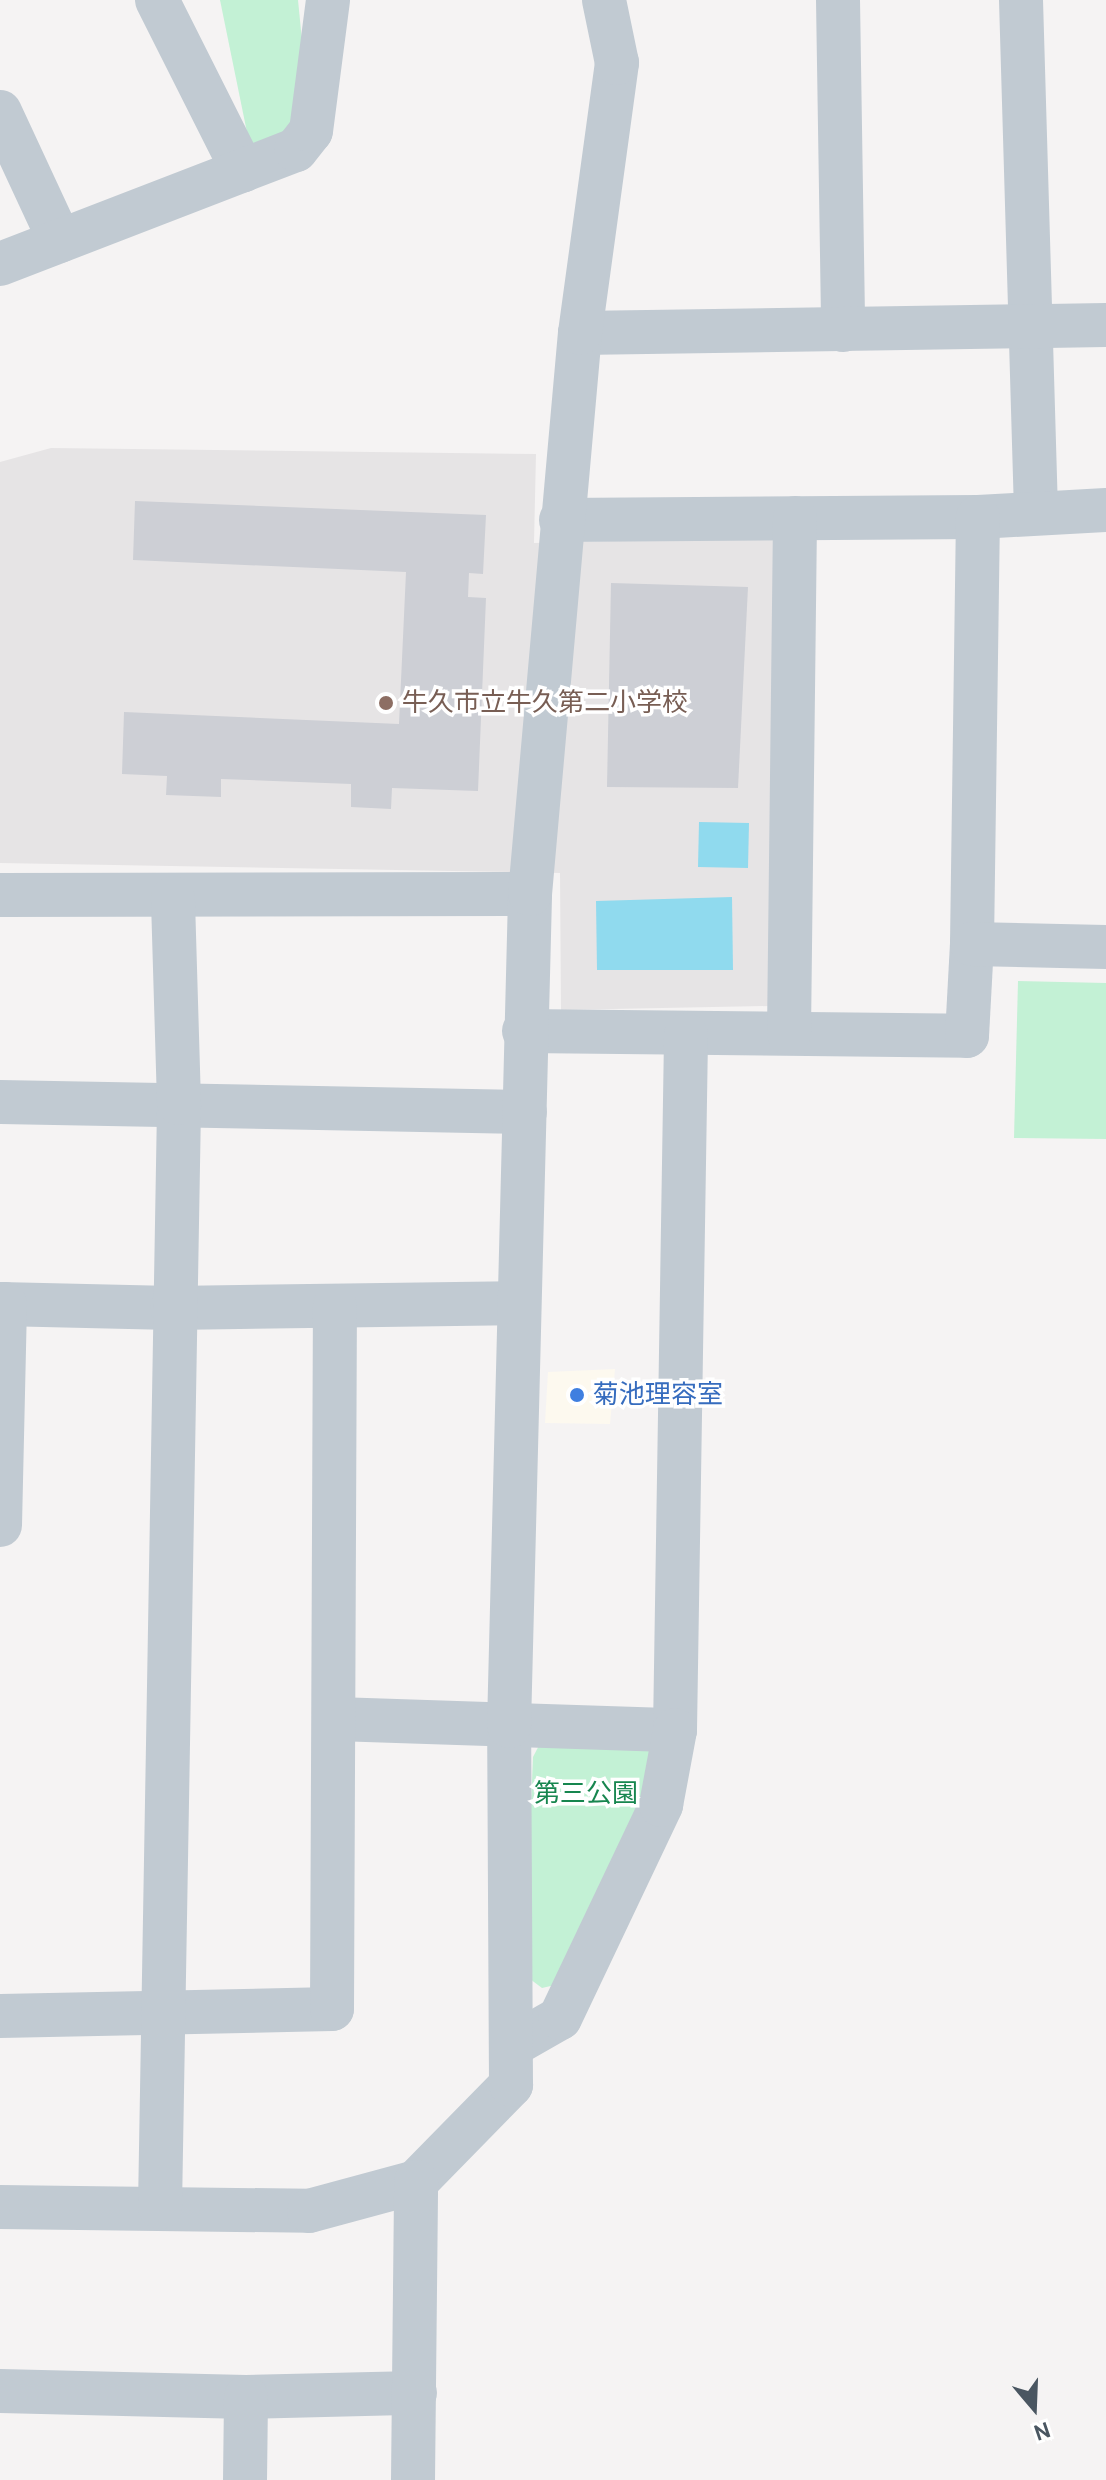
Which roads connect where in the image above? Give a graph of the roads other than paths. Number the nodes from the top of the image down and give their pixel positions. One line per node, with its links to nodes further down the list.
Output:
1 (157, 0): 7 (street)
2 (328, 0): 7 (street)
3 (604, 0): 13 (street)
4 (838, 0): 12 (street)
5 (1021, 0): 11 (street)
6 (0, 112): 8 (street)
7 (243, 171): 8 (street)
8 (60, 241): 9 (street)
9 (0, 264)
10 (1106, 325): 11 (street)
11 (1029, 329): 12 (street); 15 (street)
12 (843, 330): 13 (street)
13 (580, 333): 18 (street)
14 (1106, 510): 15 (street)
15 (1036, 512): 16 (street)
16 (978, 517): 17 (street); 22 (street)
17 (795, 518): 18 (street); 25 (street)
18 (561, 520): 19 (street)
19 (530, 894): 21 (street); 24 (street)
20 (0, 895): 21 (street)
21 (173, 898): 28 (street)
22 (972, 944): 23 (street); 25 (street)
23 (1106, 947)
24 (524, 1031): 26 (street); 29 (street)
25 (789, 1033): 26 (street)
26 (686, 1035): 37 (street)
27 (0, 1102): 28 (street)
28 (179, 1103): 29 (street); 33 (street)
29 (525, 1112): 30 (street)
30 (518, 1303): 32 (street); 36 (street)
31 (3, 1304): 33 (street); 34 (street)
32 (335, 1306): 33 (street); 35 (street)
33 (172, 1308): 38 (street)
34 (0, 1525)
35 (336, 1719): 36 (street); 38 (street)
36 (509, 1726): 37 (street); 40 (street)
37 (675, 1730): 40 (street)
38 (163, 2015): 39 (street); 43 (street)
39 (0, 2016)
40 (511, 2046): 41 (street)
41 (416, 2182): 43 (street); 45 (street)
42 (0, 2207): 43 (street)
43 (160, 2207)
44 (0, 2391): 46 (street)
45 (415, 2393): 46 (street); 48 (street)
46 (246, 2397): 47 (street)
47 (245, 2480)
48 (413, 2480)

